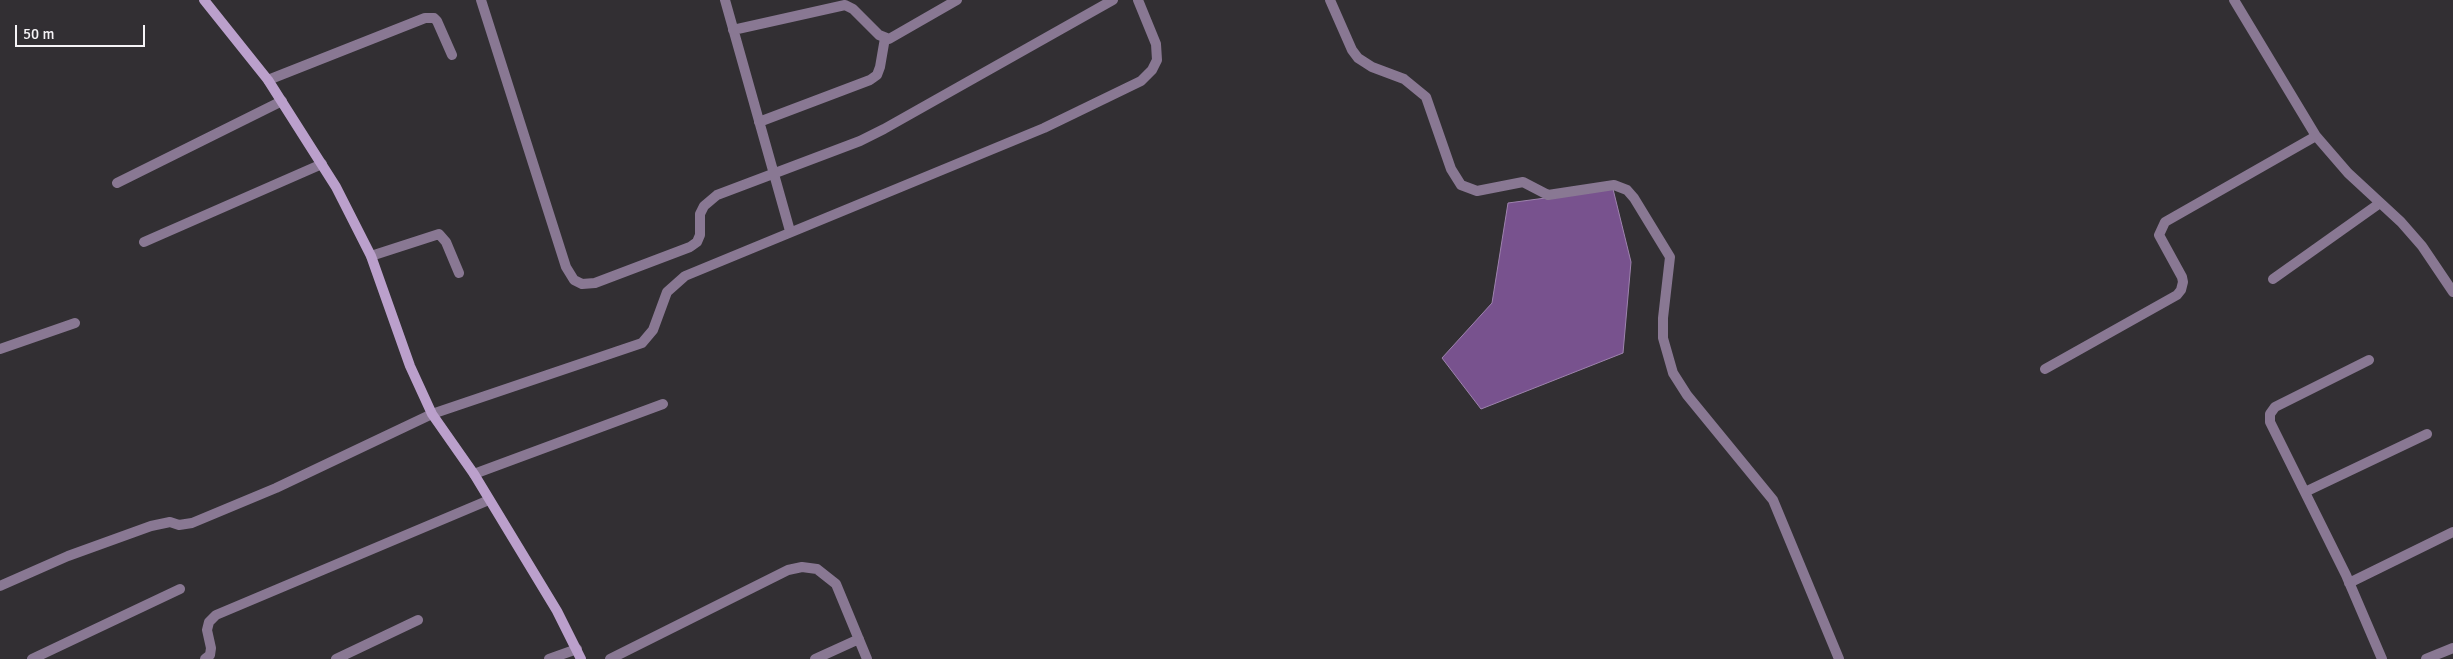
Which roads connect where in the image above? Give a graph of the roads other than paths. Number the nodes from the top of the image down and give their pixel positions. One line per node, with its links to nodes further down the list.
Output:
1 (204, 0): 12 (street)
2 (481, 0): 17 (street)
3 (724, 0): 9 (street)
4 (957, 0): 10 (street)
5 (1112, 0): 17 (street)
6 (1138, 0): 20 (street)
7 (1330, 0): 52 (street)
8 (2234, 0): 15 (street)
9 (733, 30): 10 (street); 14 (street)
10 (885, 38): 14 (street)
11 (452, 55): 12 (street)
12 (268, 80): 13 (street)
13 (282, 101): 16 (street); 18 (street)
14 (759, 122): 17 (street)
15 (2316, 136): 19 (street); 29 (street)
16 (322, 164): 21 (street); 22 (street)
17 (773, 174): 20 (street)
18 (117, 183)
19 (2380, 203): 24 (street); 25 (street)
20 (790, 231): 31 (street)
21 (144, 242)
22 (371, 256): 23 (street); 31 (street)
23 (459, 274)
24 (2273, 279)
25 (2453, 292)
26 (75, 323): 27 (street)
27 (0, 349)
28 (2369, 360): 34 (street)
29 (2045, 369)
30 (664, 404): 33 (street)
31 (432, 414): 33 (street); 38 (street)
32 (2427, 434): 34 (street)
33 (474, 474): 35 (street)
34 (2305, 492): 37 (street)
35 (489, 500): 43 (street); 45 (street)
36 (2453, 532): 37 (street)
37 (2349, 583): 53 (street)
38 (0, 586)
39 (180, 588): 44 (street)
40 (418, 620): 46 (street)
41 (859, 639): 49 (street); 50 (street); 51 (street)
42 (2453, 648): 54 (street)
43 (578, 649): 47 (street); 48 (street)
44 (32, 659)
45 (205, 659)
46 (336, 659)
47 (549, 659)
48 (582, 659)
49 (610, 659)
50 (815, 659)
51 (867, 659)
52 (1839, 659)
53 (2382, 659)
54 (2426, 659)

